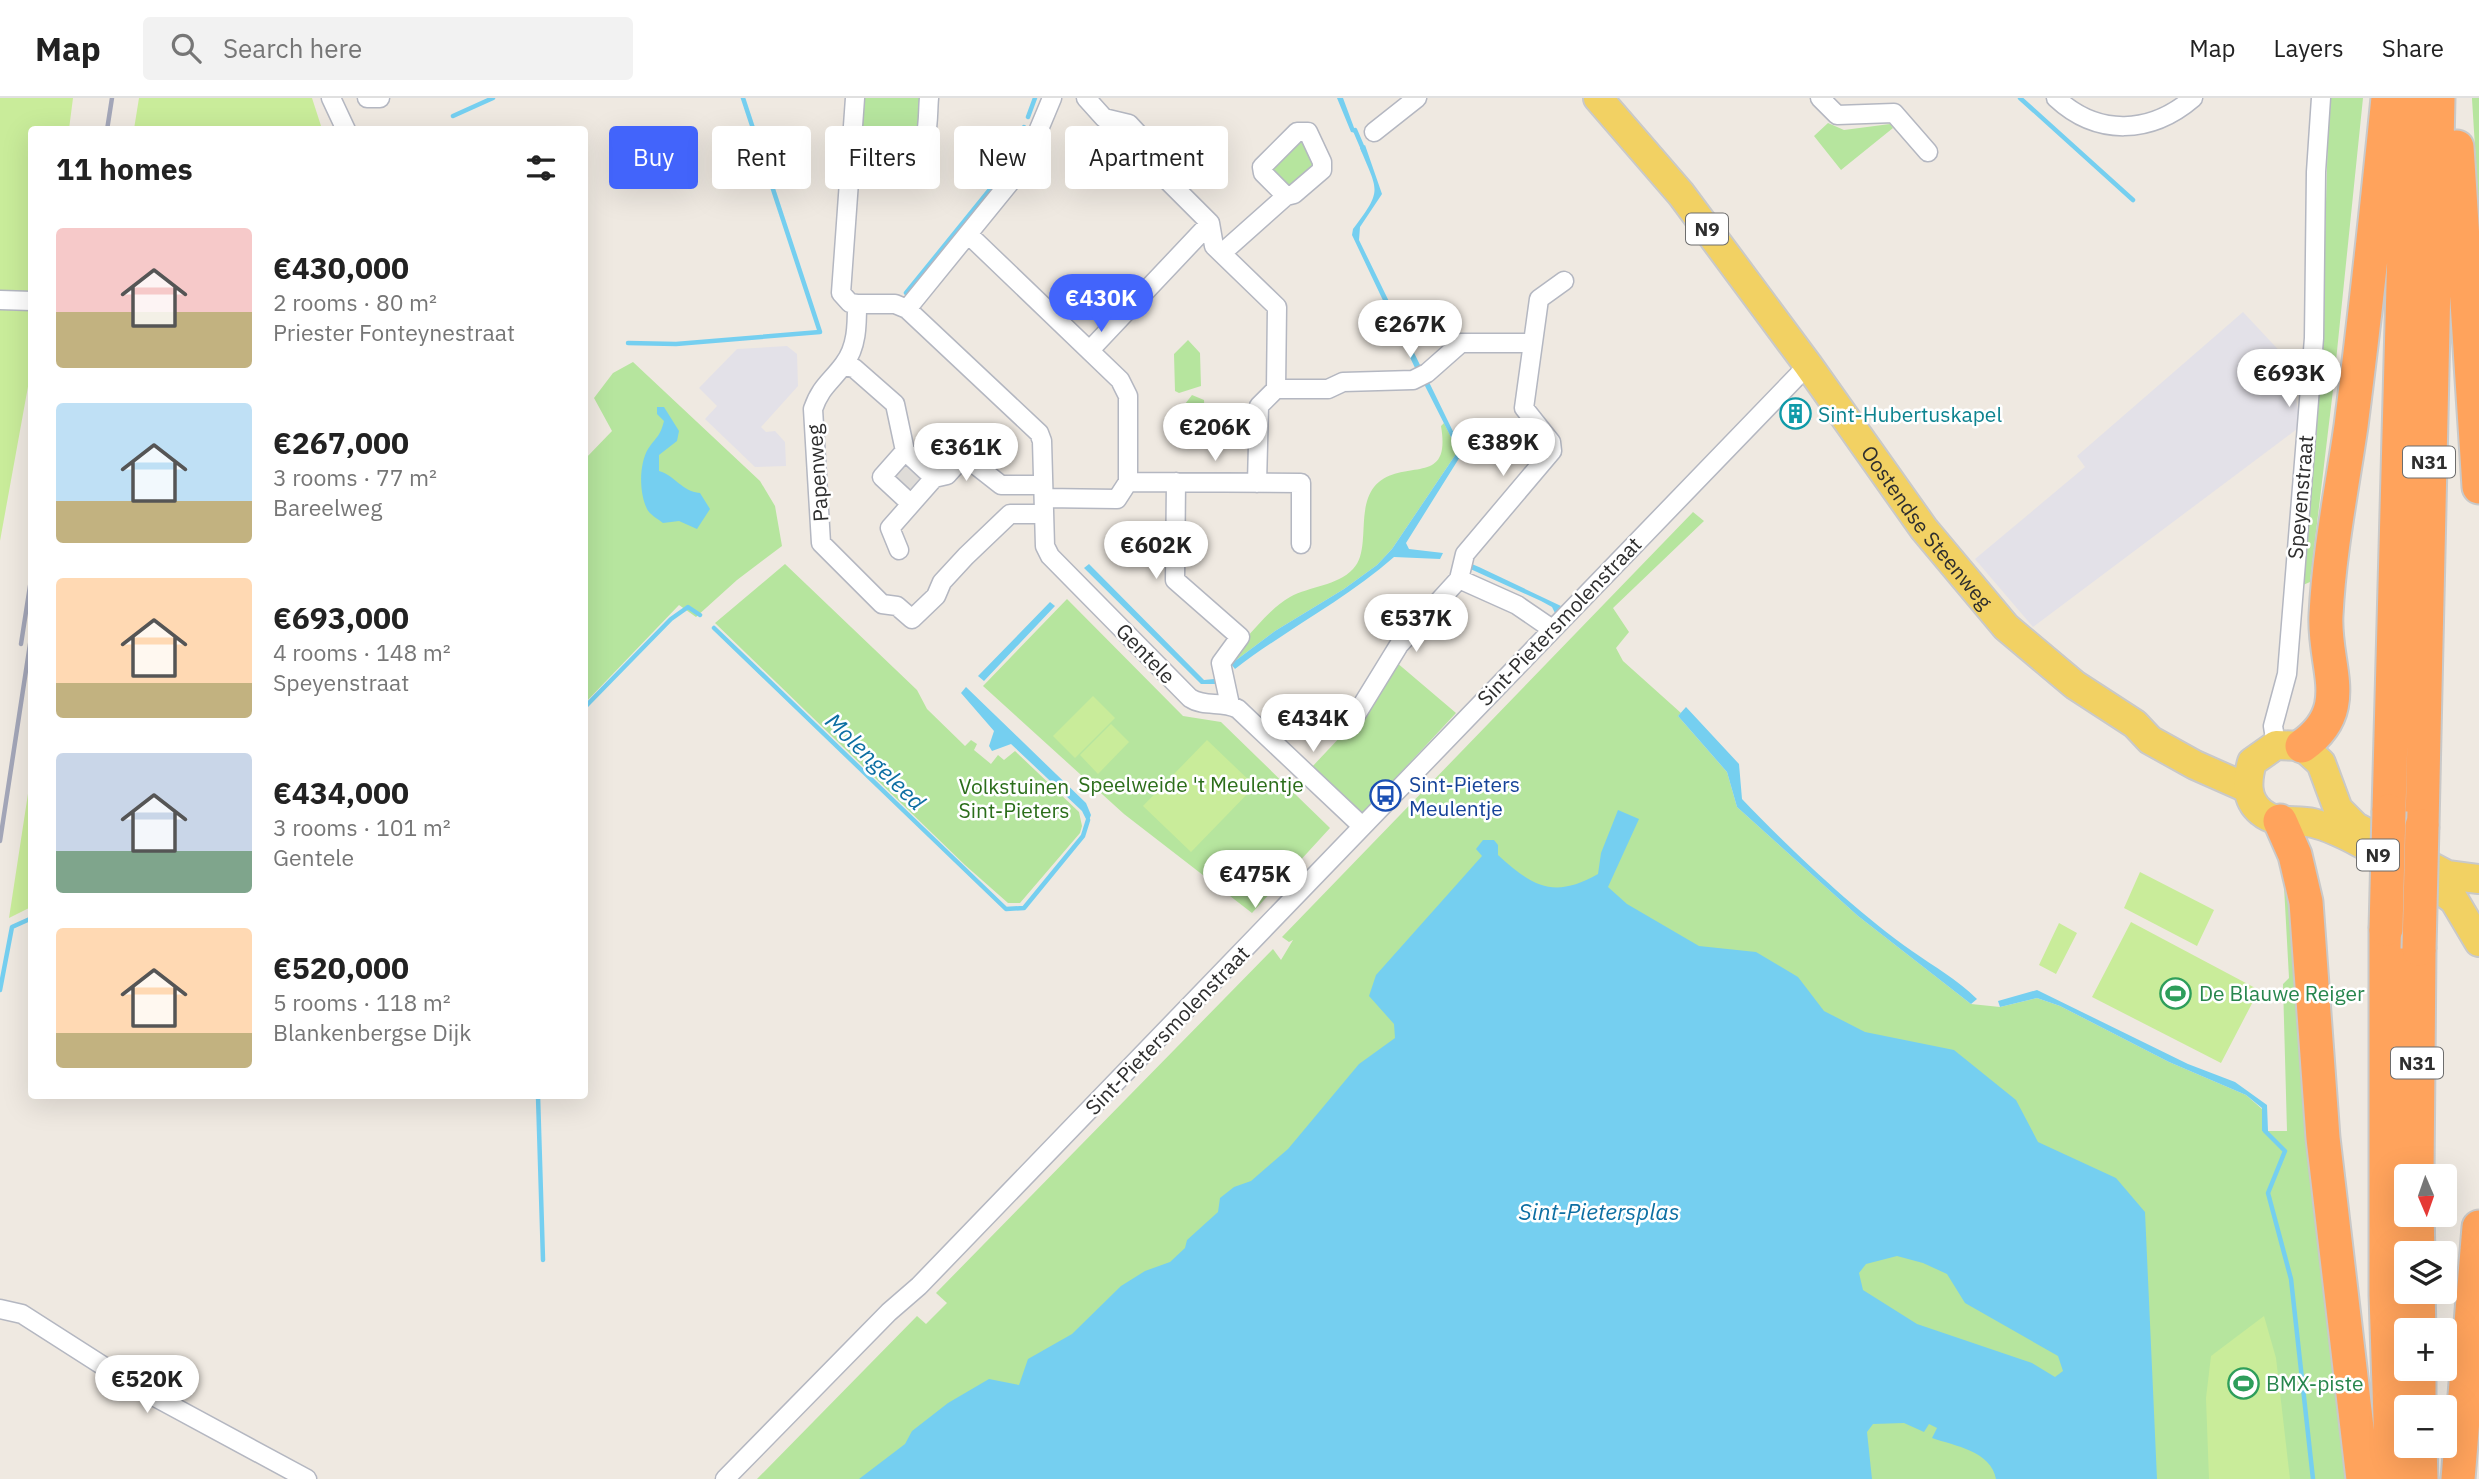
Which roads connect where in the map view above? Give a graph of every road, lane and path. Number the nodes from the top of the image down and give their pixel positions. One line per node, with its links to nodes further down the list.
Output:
1 (331, 98): 18 (street)
2 (367, 98): 3 (street)
3 (380, 98)
4 (855, 98): 19 (street)
5 (929, 98): 20 (street)
6 (1052, 98): 26 (street)
7 (1086, 98): 25 (street)
8 (1417, 98): 21 (street)
9 (1820, 98): 22 (street)
10 (2056, 98): 11 (street)
11 (2193, 98)
12 (2321, 98): 52 (street, Speyenstraat)
13 (2388, 98): 52 (highway)
14 (2408, 98): 65 (highway, N31, bridge)
15 (2438, 98): 58 (highway, N31, bridge)
16 (2454, 98): 43 (highway)
17 (1602, 99): 35 (main road, Oostendse Steenweg / N9)
18 (344, 126)
19 (854, 126)
20 (926, 126)
21 (1374, 132)
22 (1928, 152)
23 (850, 189): 31 (street)
24 (1286, 196): 27 (street)
25 (1210, 223): 27 (street); 34 (street)
26 (969, 235): 32 (street); 34 (street)
27 (1222, 253): 37 (street)
28 (1564, 281): 33 (street)
29 (0, 300): 30 (street)
30 (28, 301)
31 (857, 304): 32 (street); 36 (street, Papenweg)
32 (907, 310): 44 (street, Gentele)
33 (1533, 343): 37 (street); 48 (street)
34 (1090, 350): 40 (street)
35 (1808, 365): 49 (street, Sint-Pietersmolenstraat); 53 (main road, Oostendse Steenweg / N9)
36 (843, 366): 38 (street); 44 (street, Papenweg)
37 (1276, 389): 42 (street)
38 (905, 451): 39 (street); 45 (street)
39 (934, 478): 44 (street); 45 (street)
40 (1128, 482): 41 (street); 44 (street)
41 (1177, 482): 42 (street); 50 (street)
42 (1258, 483): 46 (street)
43 (2479, 487)
44 (1044, 499): 50 (street, Gentele)
45 (910, 503): 47 (street)
46 (1301, 544)
47 (899, 550)
48 (1459, 579): 49 (street); 51 (street)
49 (1552, 629): 55 (street, Sint-Pietersmolenstraat)
50 (1230, 705): 55 (street)
51 (1356, 715)
52 (2283, 739): 53 (main road); 56 (main road, N9)
53 (2250, 775): 54 (main road, Oostendse Steenweg / N9)
54 (2280, 821): 57 (main road, N9); 64 (highway)
55 (1362, 826): 63 (street, Sint-Pietersmolenstraat)
56 (2479, 879)
57 (2479, 942)
58 (2417, 1164)
59 (2479, 1227): 67 (highway)
60 (0, 1309): 62 (street)
61 (2420, 1458): 66 (highway)
62 (306, 1479)
63 (725, 1479)
64 (2363, 1479)
65 (2392, 1479)
66 (2421, 1479)
67 (2458, 1479)

